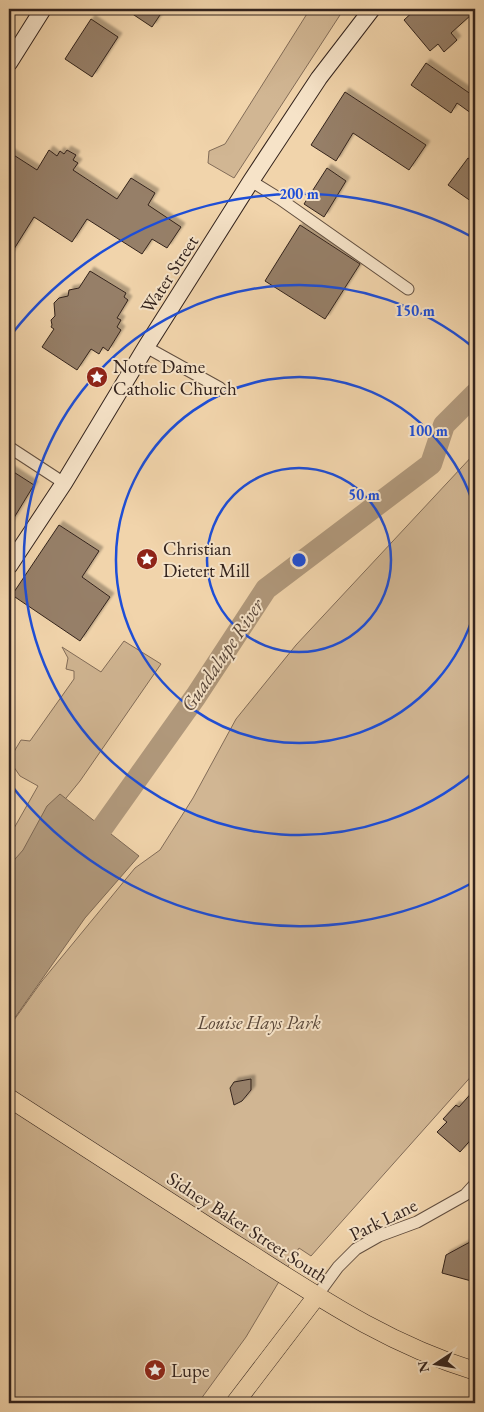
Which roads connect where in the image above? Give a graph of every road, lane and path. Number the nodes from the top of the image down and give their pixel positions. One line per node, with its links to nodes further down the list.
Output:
1 (44, 9): 3 (street)
2 (371, 9): 4 (street, Water Street)
3 (9, 63)
4 (251, 181): 5 (street); 6 (street, Water Street)
5 (408, 289)
6 (146, 347): 7 (street); 9 (street, Water Street)
7 (220, 388)
8 (9, 447): 9 (street)
9 (64, 483): 10 (street, Water Street)
10 (9, 566)
11 (9, 1098): 14 (main road, Sidney Baker Street South)
12 (475, 1184): 13 (street, Park Lane)
13 (470, 1196): 14 (street, Park Lane)
14 (316, 1297): 15 (main road, Sidney Baker Street South); 16 (main road)
15 (475, 1371)
16 (235, 1403)

